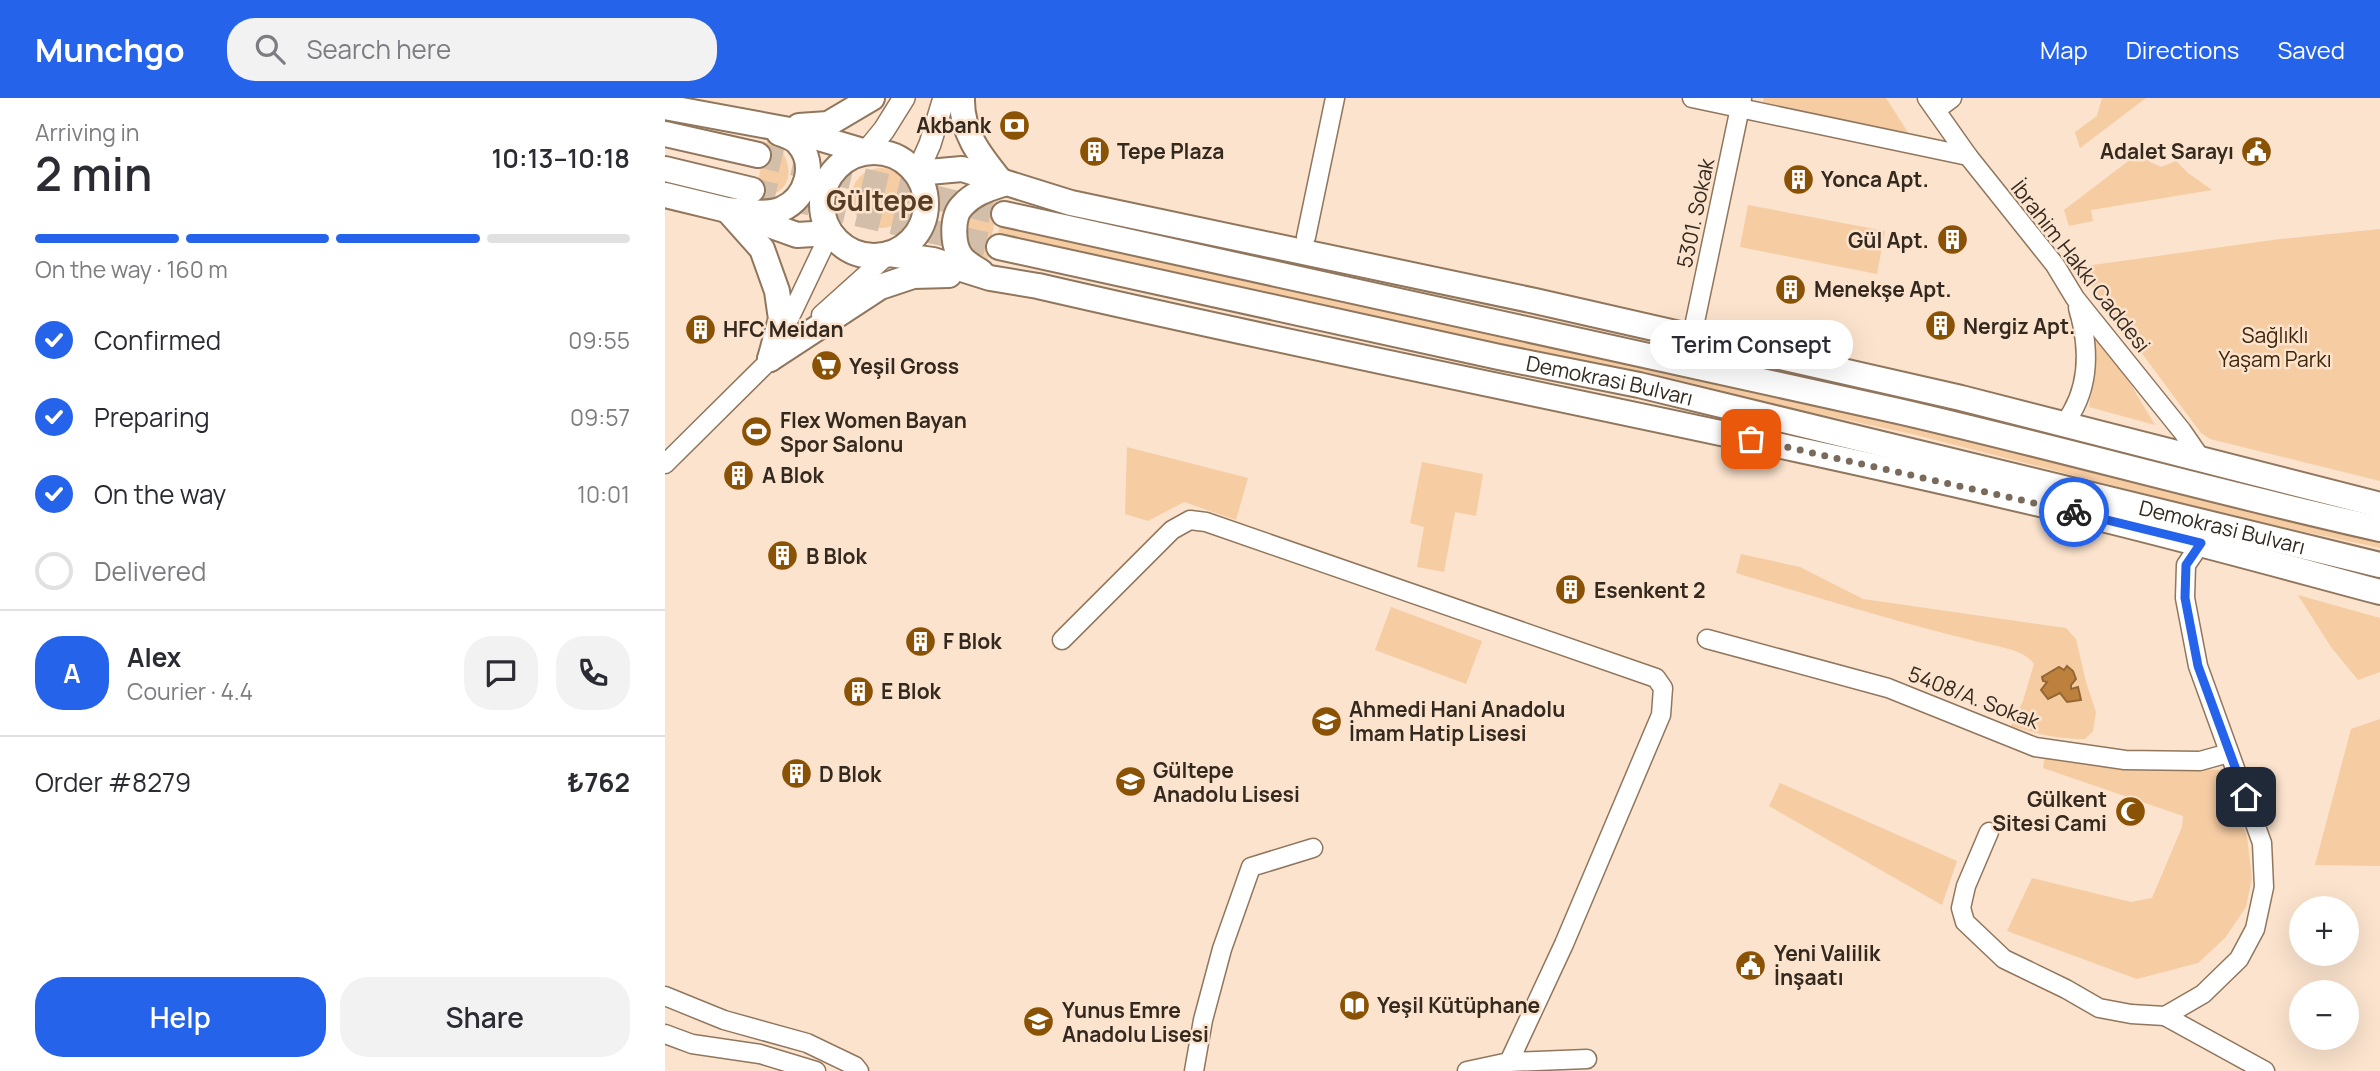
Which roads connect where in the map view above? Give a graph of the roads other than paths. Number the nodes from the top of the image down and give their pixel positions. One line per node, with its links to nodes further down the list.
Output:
1 (872, 98): 11 (highway)
2 (904, 98): 13 (main road)
3 (944, 98): 17 (main road)
4 (962, 98): 18 (highway)
5 (1335, 98): 24 (street)
6 (1692, 98): 8 (street)
7 (1952, 98): 9 (street)
8 (1741, 102): 15 (street); 29 (street, 5301. Sokak)
9 (1931, 104): 15 (street, İbrahim Hakkı Caddesi)
10 (665, 107): 11 (highway)
11 (760, 124): 13 (highway); 21 (highway)
12 (665, 134): 14 (highway)
13 (866, 152): 17 (highway); 23 (highway)
14 (758, 155)
15 (1968, 156): 28 (street, İbrahim Hakkı Caddesi)
16 (665, 169): 19 (highway)
17 (917, 173): 18 (highway); 26 (highway)
18 (1003, 184): 27 (highway); 29 (highway)
19 (752, 190)
20 (665, 195): 21 (highway)
21 (727, 210): 23 (highway); 30 (highway)
22 (1004, 214): 35 (highway, Demokrasi Bulvarı)
23 (830, 233): 26 (highway); 30 (street)
24 (1306, 237)
25 (999, 247): 37 (highway, Demokrasi Bulvarı)
26 (888, 254): 27 (highway); 30 (street)
27 (990, 278): 30 (highway); 36 (highway)
28 (2075, 298): 31 (street); 32 (street, İbrahim Hakkı Caddesi)
29 (1692, 336): 31 (highway)
30 (770, 359): 33 (street)
31 (2064, 424): 32 (highway)
32 (2202, 460): 34 (highway)
33 (665, 464)
34 (2380, 505)
35 (2380, 529)
36 (2201, 543): 38 (highway); 41 (street)
37 (2380, 565)
38 (2380, 592)
39 (1707, 639): 41 (street, 5408/A. Sokak)
40 (1062, 640): 48 (street)
41 (2229, 753): 45 (street)
42 (1989, 832): 45 (street)
43 (1313, 848): 51 (street)
44 (665, 996): 50 (street)
45 (2165, 1016): 53 (street)
46 (665, 1034): 49 (street)
47 (1587, 1059): 48 (street)
48 (1509, 1062): 52 (street)
49 (816, 1071)
50 (859, 1071)
51 (1193, 1071)
52 (1467, 1071)
53 (2265, 1071)

